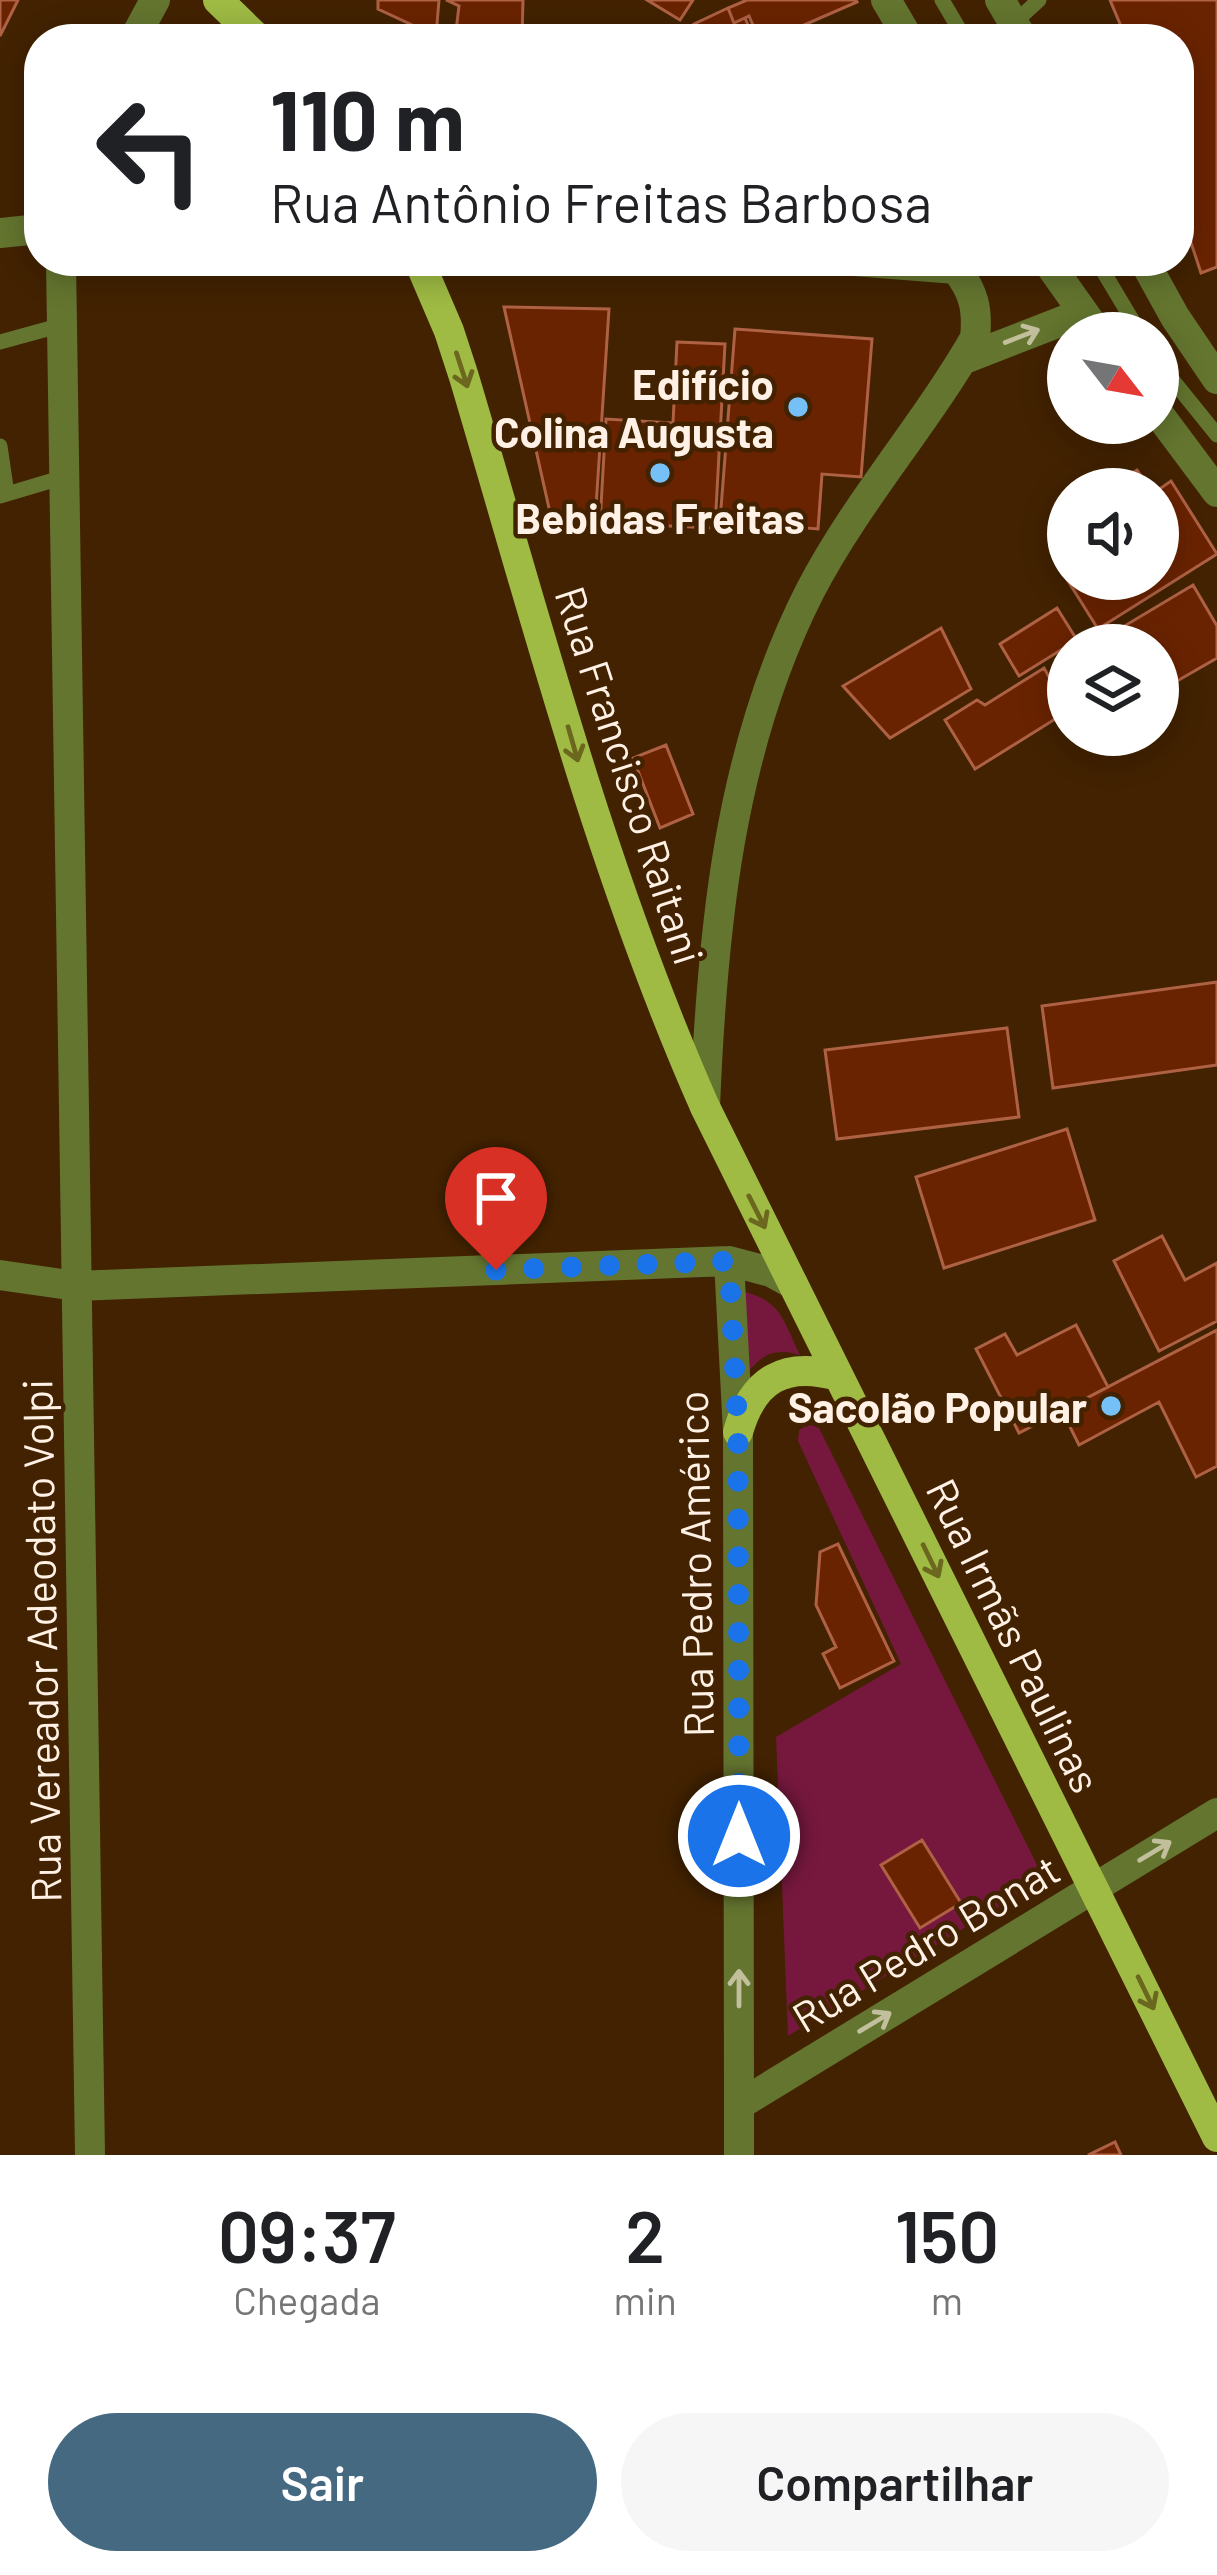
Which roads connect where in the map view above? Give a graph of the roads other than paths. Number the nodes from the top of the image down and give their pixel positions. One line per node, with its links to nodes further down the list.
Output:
1 (218, 0): 4 (main road)
2 (1040, 0): 3 (lane)
3 (1012, 21)
4 (243, 24)
5 (61, 276): 13 (street, Rua Vereador Adeodato Volpi)
6 (426, 276): 25 (main road, Rua Francisco Raitani, one-way to 25)
7 (966, 276): 16 (street)
8 (1057, 276): 11 (street)
9 (1106, 276): 12 (lane)
10 (1152, 276): 17 (street)
11 (1082, 312)
12 (1127, 312)
13 (62, 325): 15 (lane); 22 (street, Rua Vereador Adeodato Volpi)
14 (1047, 335): 16 (street, one-way to 14)
15 (0, 342)
16 (962, 360): 25 (street)
17 (1217, 379)
18 (1179, 388): 19 (lane)
19 (1217, 435)
20 (1179, 441): 23 (street)
21 (0, 446): 24 (lane)
22 (64, 477): 24 (lane); 29 (street, Rua Vereador Adeodato Volpi)
23 (1217, 492)
24 (3, 495)
25 (705, 1107): 28 (main road, Rua Irmãs Paulinas, one-way to 28)
26 (729, 1261): 28 (street); 29 (street); 31 (street, Rua Pedro Américo)
27 (0, 1275): 29 (street)
28 (794, 1284): 30 (main road, Rua Irmãs Paulinas)
29 (76, 1286): 36 (street, Rua Vereador Adeodato Volpi)
30 (838, 1376): 31 (main road); 33 (main road, Rua Irmãs Paulinas, one-way to 33)
31 (738, 1432): 34 (street, Rua Pedro Américo, one-way to 31)
32 (1217, 1813): 33 (street, Rua Pedro Bonat, one-way to 32)
33 (1094, 1889): 34 (street, Rua Pedro Bonat, one-way to 33); 35 (main road, Rua Irmãs Paulinas, one-way to 35)
34 (739, 2105): 37 (street, Rua Pedro Américo)
35 (1217, 2137)
36 (90, 2155)
37 (740, 2155)

